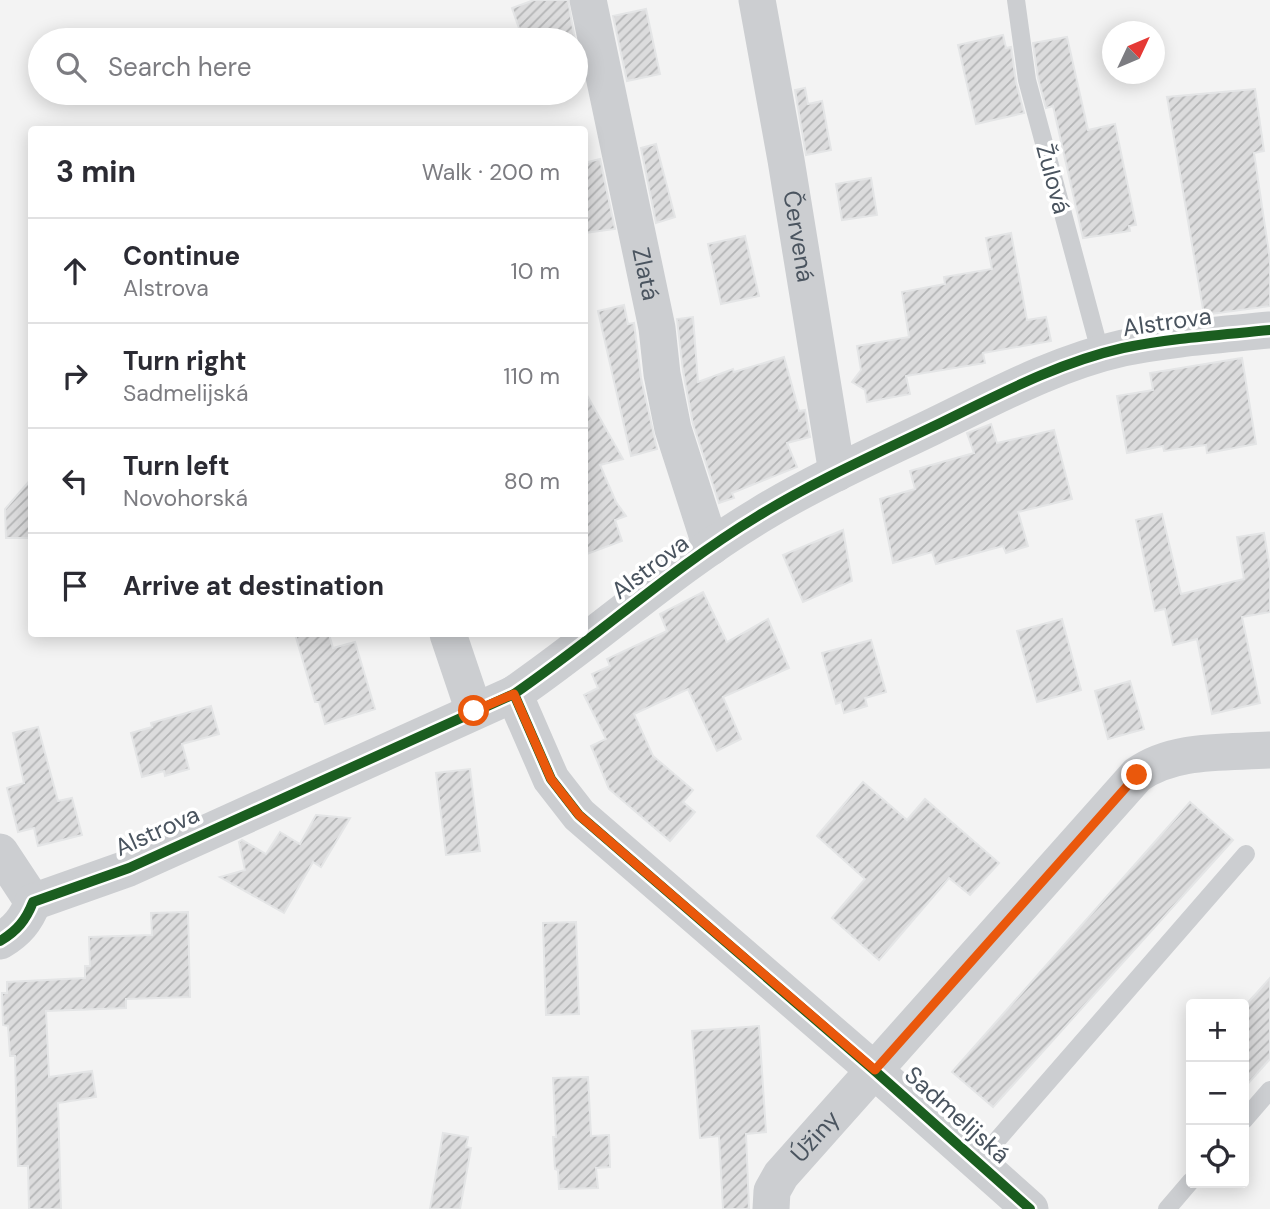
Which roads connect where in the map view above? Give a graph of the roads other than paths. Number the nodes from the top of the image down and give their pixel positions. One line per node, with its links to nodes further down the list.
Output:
1 (588, 0): 7 (street, Zlatá)
2 (757, 0): 6 (street, Červená)
3 (1016, 0): 5 (lane, Žulová)
4 (1270, 330): 5 (street, Alstrova)
5 (1101, 355): 6 (street, Alstrova)
6 (837, 473): 7 (street, Alstrova)
7 (711, 547): 9 (street, Alstrova)
8 (448, 637): 10 (street)
9 (514, 694): 10 (street, Alstrova); 16 (street, Sadmelijská)
10 (474, 711): 14 (street, Alstrova)
11 (1270, 750): 16 (street, Úžiny)
12 (0, 852): 14 (street)
13 (1246, 854): 19 (lane)
14 (33, 902): 15 (street)
15 (0, 941)
16 (875, 1070): 19 (street, Sadmelijská); 21 (street, Úžiny)
17 (1270, 1090): 18 (lane)
18 (1249, 1114)
19 (978, 1162): 22 (street, Sadmelijská)
20 (1186, 1187): 23 (lane)
21 (771, 1209)
22 (1030, 1209)
23 (1167, 1209)

